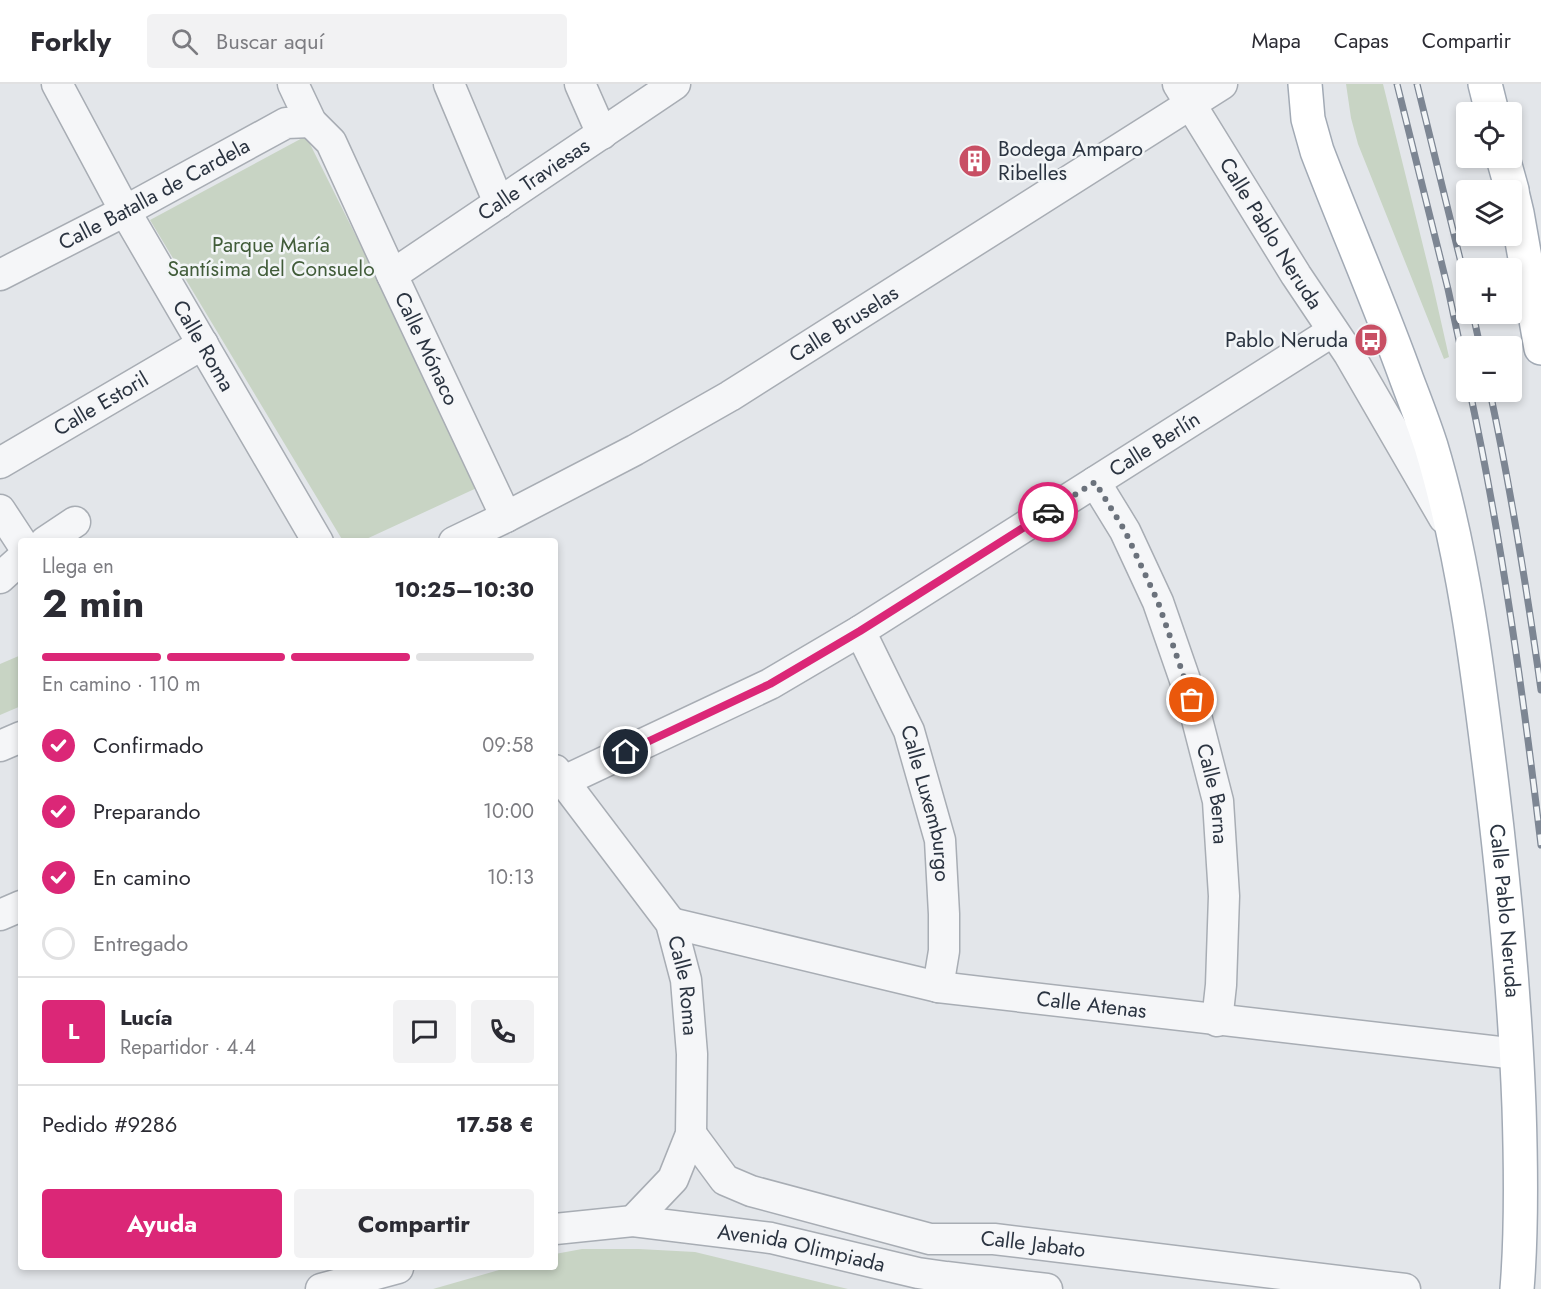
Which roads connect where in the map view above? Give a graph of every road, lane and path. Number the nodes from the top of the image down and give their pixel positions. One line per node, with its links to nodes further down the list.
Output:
1 (57, 84): 14 (street, Calle Roma)
2 (293, 84): 11 (street, Calle Mónaco)
3 (449, 84): 13 (street)
4 (580, 84): 12 (street)
5 (675, 84): 12 (street, Calle Traviesas)
6 (1222, 84): 9 (street, Calle Bruselas)
7 (1305, 84): 26 (main road, Calle Pablo Neruda)
8 (1485, 84): 10 (main road)
9 (1184, 94): 18 (street, Calle Pablo Neruda); 24 (street, Calle Bruselas)
10 (1490, 102)
11 (311, 123): 14 (street, Calle Batalla de Cardela); 17 (street, Calle Mónaco)
12 (602, 134): 13 (street, Calle Traviesas)
13 (499, 203): 17 (street, Calle Traviesas)
14 (125, 211): 16 (street, Calle Batalla de Cardela); 19 (street, Calle Roma)
15 (1522, 241): 20 (main road)
16 (0, 275)
17 (392, 275): 24 (street, Calle Mónaco)
18 (1334, 331): 22 (street, Calle Berlín); 26 (street, Calle Pablo Neruda)
19 (203, 344): 21 (street, Calle Estoril); 29 (street, Calle Roma)
20 (1541, 348)
21 (0, 463)
22 (1095, 482): 33 (street, Calle Berlín); 41 (street, Calle Berna)
23 (0, 510): 27 (street)
24 (506, 517): 30 (street, Calle Bruselas)
25 (75, 522): 28 (street)
26 (1455, 536): 42 (main road, Calle Pablo Neruda)
27 (18, 538)
28 (51, 538)
29 (316, 538)
30 (462, 538)
31 (18, 562): 32 (street)
32 (0, 578)
33 (860, 631): 36 (street, Calle Berlín); 40 (street, Calle Luxemburgo)
34 (18, 738): 35 (street)
35 (0, 746)
36 (560, 776): 39 (street, Calle Roma)
37 (18, 907): 38 (street)
38 (0, 915)
39 (671, 923): 40 (street, Calle Atenas); 43 (street, Calle Roma)
40 (938, 987): 41 (street, Calle Atenas)
41 (1217, 1021): 42 (street, Calle Atenas)
42 (1517, 1054): 50 (main road, Calle Pablo Neruda)
43 (691, 1134): 44 (street); 47 (street, Calle Jabato)
44 (633, 1221): 45 (street, Avenida Olimpiada); 46 (street, Avenida Olimpiada)
45 (558, 1229)
46 (771, 1238): 47 (street); 49 (street, Avenida Olimpiada)
47 (930, 1239): 54 (street, Calle Jabato)
48 (391, 1270): 51 (street)
49 (918, 1273): 52 (street); 53 (street, Avenida Olimpiada)
50 (1521, 1282)
51 (321, 1289)
52 (946, 1289)
53 (1047, 1289)
54 (1405, 1289)

